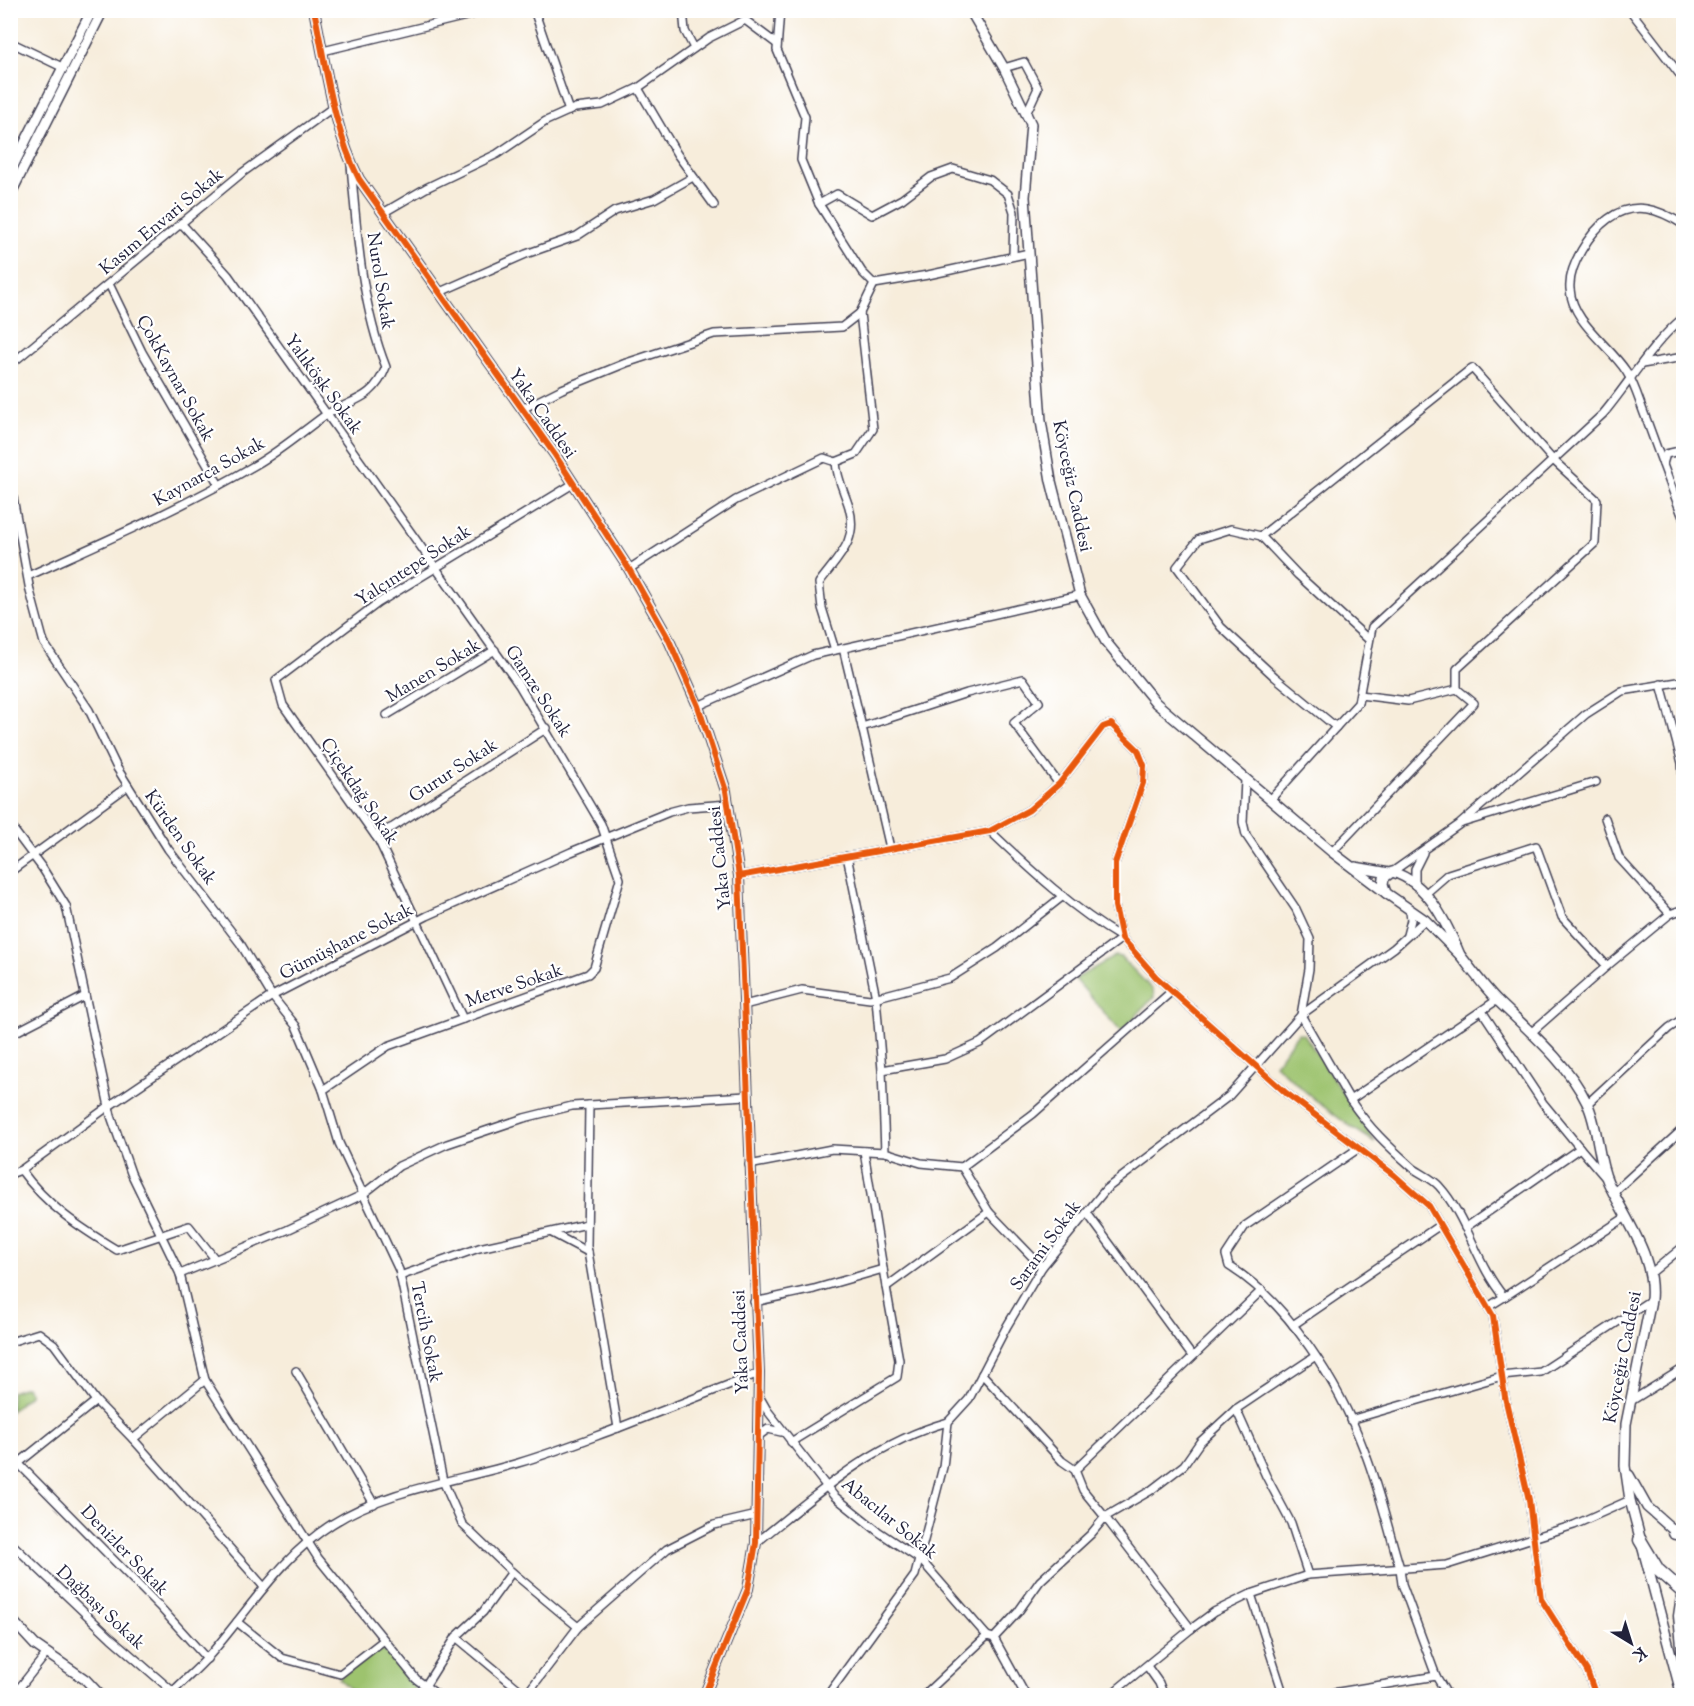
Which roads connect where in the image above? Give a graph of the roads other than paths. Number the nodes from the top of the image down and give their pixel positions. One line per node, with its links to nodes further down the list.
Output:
1 (92, 10): 14 (street)
2 (103, 10): 24 (street)
3 (314, 10): 13 (street, Yaka Caddesi)
4 (491, 10): 13 (street)
5 (534, 10): 19 (street)
6 (683, 10): 12 (street)
7 (780, 10): 11 (street)
8 (970, 10): 15 (street, Köyceğiz Caddesi)
9 (1630, 10): 16 (street)
10 (10, 42): 14 (street)
11 (777, 45): 12 (street); 25 (street)
12 (694, 48): 17 (street)
13 (322, 51): 18 (street, Yaka Caddesi)
14 (64, 68): 22 (street)
15 (1004, 68): 20 (street, Köyceğiz Caddesi); 20 (street)
16 (1683, 80)
17 (638, 88): 19 (street); 23 (street)
18 (335, 106): 21 (street, Yaka Caddesi); 28 (street, Kasım Envari Sokak)
19 (569, 111): 27 (street)
20 (1026, 114): 30 (street, Köyceğiz Caddesi)
21 (351, 162): 27 (street, Yaka Caddesi); 40 (street, Nurol Sokak)
22 (11, 168)
23 (693, 177): 26 (street); 34 (street)
24 (10, 195)
25 (819, 204): 31 (street); 33 (street)
26 (714, 206)
27 (383, 213): 34 (street, Yaka Caddesi)
28 (181, 223): 32 (street, Kasım Envari Sokak); 43 (street, Yalıköşk Sokak)
29 (1683, 225): 41 (street)
30 (1029, 253): 31 (street); 57 (street, Köyceğiz Caddesi)
31 (1013, 256): 33 (street)
32 (109, 284): 39 (street, Kasım Envari Sokak); 50 (street, ÇokKaynar Sokak)
33 (874, 284): 35 (street)
34 (440, 292): 42 (street, Yaka Caddesi)
35 (860, 313): 42 (street); 46 (street)
36 (1683, 317): 38 (street)
37 (1683, 357): 38 (street)
38 (1642, 364): 41 (street)
39 (10, 365)
40 (386, 368): 43 (street, Kaynarca Sokak)
41 (1631, 380): 45 (street); 47 (street)
42 (522, 409): 49 (street, Yaka Caddesi)
43 (327, 415): 50 (street, Kaynarca Sokak); 54 (street, Yalıköşk Sokak)
44 (1683, 450): 47 (street)
45 (1552, 459): 53 (street); 58 (street); 65 (street)
46 (836, 462): 55 (street); 61 (street)
47 (1663, 466): 52 (street)
48 (10, 481): 56 (street, Kürden Sokak)
49 (573, 484): 54 (street, Yalçıntepe Sokak); 55 (street, Yaka Caddesi)
50 (219, 485): 56 (street, Kaynarca Sokak)
51 (1683, 498): 52 (street)
52 (1682, 516)
53 (1261, 536): 58 (street); 70 (street)
54 (436, 567): 60 (street, Gamze Sokak); 62 (street, Yalçıntepe Sokak)
55 (629, 569): 67 (street, Yaka Caddesi)
56 (28, 576): 75 (street, Kürden Sokak)
57 (1080, 595): 59 (street); 72 (street, Köyceğiz Caddesi)
58 (1368, 639): 66 (street)
59 (843, 648): 61 (street); 69 (street)
60 (495, 650): 68 (street, Manen Sokak); 71 (street, Gamze Sokak)
61 (835, 650): 67 (street)
62 (276, 680): 83 (street, Çiçekdağ Sokak)
63 (1683, 681): 64 (street)
64 (1661, 684): 76 (street); 80 (street)
65 (1457, 689): 66 (street); 87 (street)
66 (1360, 695): 70 (street)
67 (698, 706): 78 (street, Yaka Caddesi)
68 (387, 715)
69 (862, 727): 74 (street); 85 (street)
70 (1336, 727): 77 (street)
71 (546, 728): 83 (street, Gurur Sokak); 84 (street, Gamze Sokak)
72 (1245, 780): 77 (street, Köyceğiz Caddesi); 115 (street)
73 (1596, 782): 80 (street)
74 (1059, 784): 82 (street); 104 (street)
75 (128, 786): 88 (street); 110 (street, Kürden Sokak)
76 (1683, 794)
77 (1269, 800): 87 (street, Köyceğiz Caddesi)
78 (729, 804): 84 (street, Gümüşhane Sokak); 93 (street, Yaka Caddesi)
79 (1605, 818): 101 (street)
80 (1460, 824): 86 (street)
81 (10, 825): 88 (street)
82 (990, 831): 85 (street); 97 (street)
83 (375, 835): 103 (street, Çiçekdağ Sokak)
84 (607, 838): 103 (street, Gümüşhane Sokak); 117 (street, Merve Sokak)
85 (890, 848): 89 (street)
86 (1426, 849): 92 (street); 94 (street)
87 (1332, 852): 90 (street, Köyceğiz Caddesi)
88 (33, 855): 91 (street); 109 (street)
89 (847, 856): 93 (street); 111 (street)
90 (1353, 867): 92 (street, Köyceğiz Caddesi); 95 (street, Köyceğiz Caddesi)
91 (10, 872)
92 (1391, 873): 94 (street, Köyceğiz Caddesi); 95 (street)
93 (739, 876): 113 (street, Yaka Caddesi)
94 (1415, 886): 96 (street, Köyceğiz Caddesi)
95 (1386, 893): 100 (street, Köyceğiz Caddesi)
96 (1425, 894): 98 (street, Köyceğiz Caddesi); 107 (street)
97 (1064, 896): 104 (street); 111 (street)
98 (1433, 905): 102 (street); 106 (street, Köyceğiz Caddesi)
99 (1683, 909): 101 (street)
100 (1410, 911): 102 (street, Köyceğiz Caddesi); 105 (street)
101 (1670, 914): 107 (street)
102 (1425, 920): 105 (street, Sarami Sokak); 106 (street, Köyceğiz Caddesi)
103 (417, 921): 110 (street, Gümüşhane Sokak); 117 (street, Çiçekdağ Sokak)
104 (1122, 938): 108 (street); 121 (street)
105 (1404, 940): 115 (street, Sarami Sokak)
106 (1460, 955): 112 (street, Köyceğiz Caddesi)
107 (1607, 966): 118 (street)
108 (1172, 991): 120 (street); 134 (street)
109 (85, 996): 119 (street); 127 (street)
110 (272, 996): 122 (street, Kürden Sokak); 127 (street, Gümüşhane Sokak)
111 (876, 998): 113 (street); 121 (street)
112 (1497, 1000): 114 (street); 118 (street, Köyceğiz Caddesi)
113 (744, 1005): 123 (street, Yaka Caddesi)
114 (1482, 1011): 124 (street); 130 (street)
115 (1301, 1015): 120 (street, Sarami Sokak); 124 (street)
116 (1683, 1018): 125 (street)
117 (463, 1019): 122 (street, Merve Sokak)
118 (1533, 1032): 125 (street, Köyceğiz Caddesi)
119 (10, 1035)
120 (1256, 1064): 129 (street); 141 (street, Sarami Sokak)
121 (882, 1070): 132 (street)
122 (323, 1090): 139 (street, Kürden Sokak)
123 (747, 1096): 126 (street); 133 (street, Yaka Caddesi)
124 (1350, 1100): 145 (street)
125 (1587, 1104): 137 (street, Köyceğiz Caddesi)
126 (589, 1105): 139 (street); 143 (street)
127 (109, 1106): 135 (street, Gümüşhane Sokak); 147 (street)
128 (1683, 1128): 138 (street)
129 (1359, 1148): 144 (street); 157 (street)
130 (1580, 1148): 137 (street); 145 (street)
131 (864, 1151): 132 (street); 133 (street); 152 (street)
132 (885, 1152): 134 (street)
133 (749, 1166): 160 (street, Yaka Caddesi)
134 (962, 1167): 140 (street)
135 (21, 1170): 136 (street, Gümüşhane Sokak); 147 (street)
136 (10, 1174)
137 (1607, 1180): 138 (street, Köyceğiz Caddesi)
138 (1614, 1192): 142 (street, Köyceğiz Caddesi)
139 (362, 1195): 150 (street); 155 (street, Tercih Sokak)
140 (989, 1212): 151 (street); 156 (street)
141 (1087, 1213): 151 (street, Sarami Sokak); 164 (street)
142 (1626, 1217): 153 (street, Köyceğiz Caddesi); 158 (street)
143 (587, 1224): 146 (street); 149 (street)
144 (1440, 1225): 161 (street); 162 (street)
145 (1465, 1228): 158 (street)
146 (552, 1233): 149 (street); 155 (street)
147 (160, 1236): 150 (street); 154 (street)
148 (1683, 1246): 153 (street)
149 (588, 1252): 178 (street)
150 (215, 1259): 154 (street)
151 (1042, 1268): 169 (street, Sarami Sokak)
152 (883, 1269): 156 (street); 160 (street)
153 (1651, 1273): 159 (street, Köyceğiz Caddesi)
154 (180, 1274): 171 (street)
155 (400, 1276): 187 (street, Tercih Sokak)
156 (886, 1287): 182 (street)
157 (1262, 1290): 162 (street); 164 (street)
158 (1504, 1297): 161 (street)
159 (1651, 1300): 170 (street); 174 (street, Köyceğiz Caddesi)
160 (754, 1302): 168 (street, Yaka Caddesi)
161 (1488, 1307): 170 (street)
162 (1293, 1325): 165 (street)
163 (10, 1342): 173 (street)
164 (1192, 1356): 186 (street)
165 (1314, 1357): 175 (street); 176 (street)
166 (1683, 1368): 174 (street)
167 (296, 1371): 190 (street)
168 (759, 1373): 172 (street, Yaka Caddesi); 178 (street)
169 (982, 1374): 177 (street, Sarami Sokak); 186 (street)
170 (1502, 1376): 176 (street); 194 (street)
171 (206, 1380): 181 (street); 197 (street)
172 (757, 1390): 179 (street, Abacılar Sokak); 180 (street, Yaka Caddesi)
173 (96, 1401): 181 (street); 183 (street)
174 (1631, 1401): 184 (street, Köyceğiz Caddesi)
175 (1236, 1409): 192 (street); 202 (street)
176 (1350, 1420): 200 (street)
177 (948, 1422): 188 (street); 199 (street)
178 (618, 1428): 187 (street)
179 (784, 1433): 180 (street); 182 (street, Abacılar Sokak)
180 (757, 1437): 191 (street, Yaka Caddesi)
181 (133, 1439): 203 (street)
182 (791, 1442): 188 (street, Abacılar Sokak)
183 (19, 1464): 185 (street); 216 (street, Denizler Sokak)
184 (1625, 1466): 189 (street, Köyceğiz Caddesi); 193 (street, Köyceğiz Caddesi)
185 (10, 1470)
186 (1075, 1470): 192 (street)
187 (443, 1481): 190 (street); 201 (street, Tercih Sokak)
188 (826, 1486): 198 (street); 199 (street, Abacılar Sokak)
189 (1630, 1500): 194 (street); 195 (street, Köyceğiz Caddesi)
190 (374, 1504): 197 (street)
191 (756, 1515): 198 (street, Yaka Caddesi); 208 (street)
192 (1105, 1517): 209 (street); 211 (street)
193 (1681, 1535)
194 (1533, 1539): 200 (street); 235 (street)
195 (1640, 1540): 204 (highway); 236 (street, Köyceğiz Caddesi)
196 (10, 1542): 220 (street, Dağbaşı Sokak)
197 (307, 1542): 203 (street); 212 (street)
198 (756, 1542): 226 (street, Yaka Caddesi)
199 (921, 1560): 211 (street, Abacılar Sokak); 227 (street)
200 (1400, 1568): 202 (street); 218 (street)
201 (512, 1572): 208 (street, Tercih Sokak); 210 (street)
202 (1308, 1575): 205 (street)
203 (264, 1587): 207 (street)
204 (1683, 1591): 213 (highway)
205 (1251, 1594): 209 (street); 232 (street)
206 (10, 1618): 214 (street)
207 (237, 1622): 212 (street); 216 (street)
208 (578, 1627): 225 (street)
209 (1191, 1629): 217 (street)
210 (456, 1637): 219 (street); 225 (street)
211 (991, 1637): 228 (street); 229 (street, Abacılar Sokak)
212 (384, 1640): 219 (street)
213 (1683, 1644): 215 (highway)
214 (47, 1653): 221 (street); 222 (street)
215 (1683, 1655)
216 (207, 1659): 220 (street)
217 (1147, 1666): 230 (street); 231 (street)
218 (1436, 1676): 233 (street); 234 (street)
219 (424, 1685): 223 (street); 224 (street)
220 (173, 1694)
221 (13, 1695)
222 (100, 1695)
223 (419, 1695)
224 (439, 1695)
225 (526, 1695)
226 (704, 1695)
227 (827, 1695)
228 (923, 1695)
229 (1026, 1695)
230 (1109, 1695)
231 (1164, 1695)
232 (1284, 1695)
233 (1314, 1695)
234 (1448, 1695)
235 (1596, 1695)
236 (1682, 1695)

